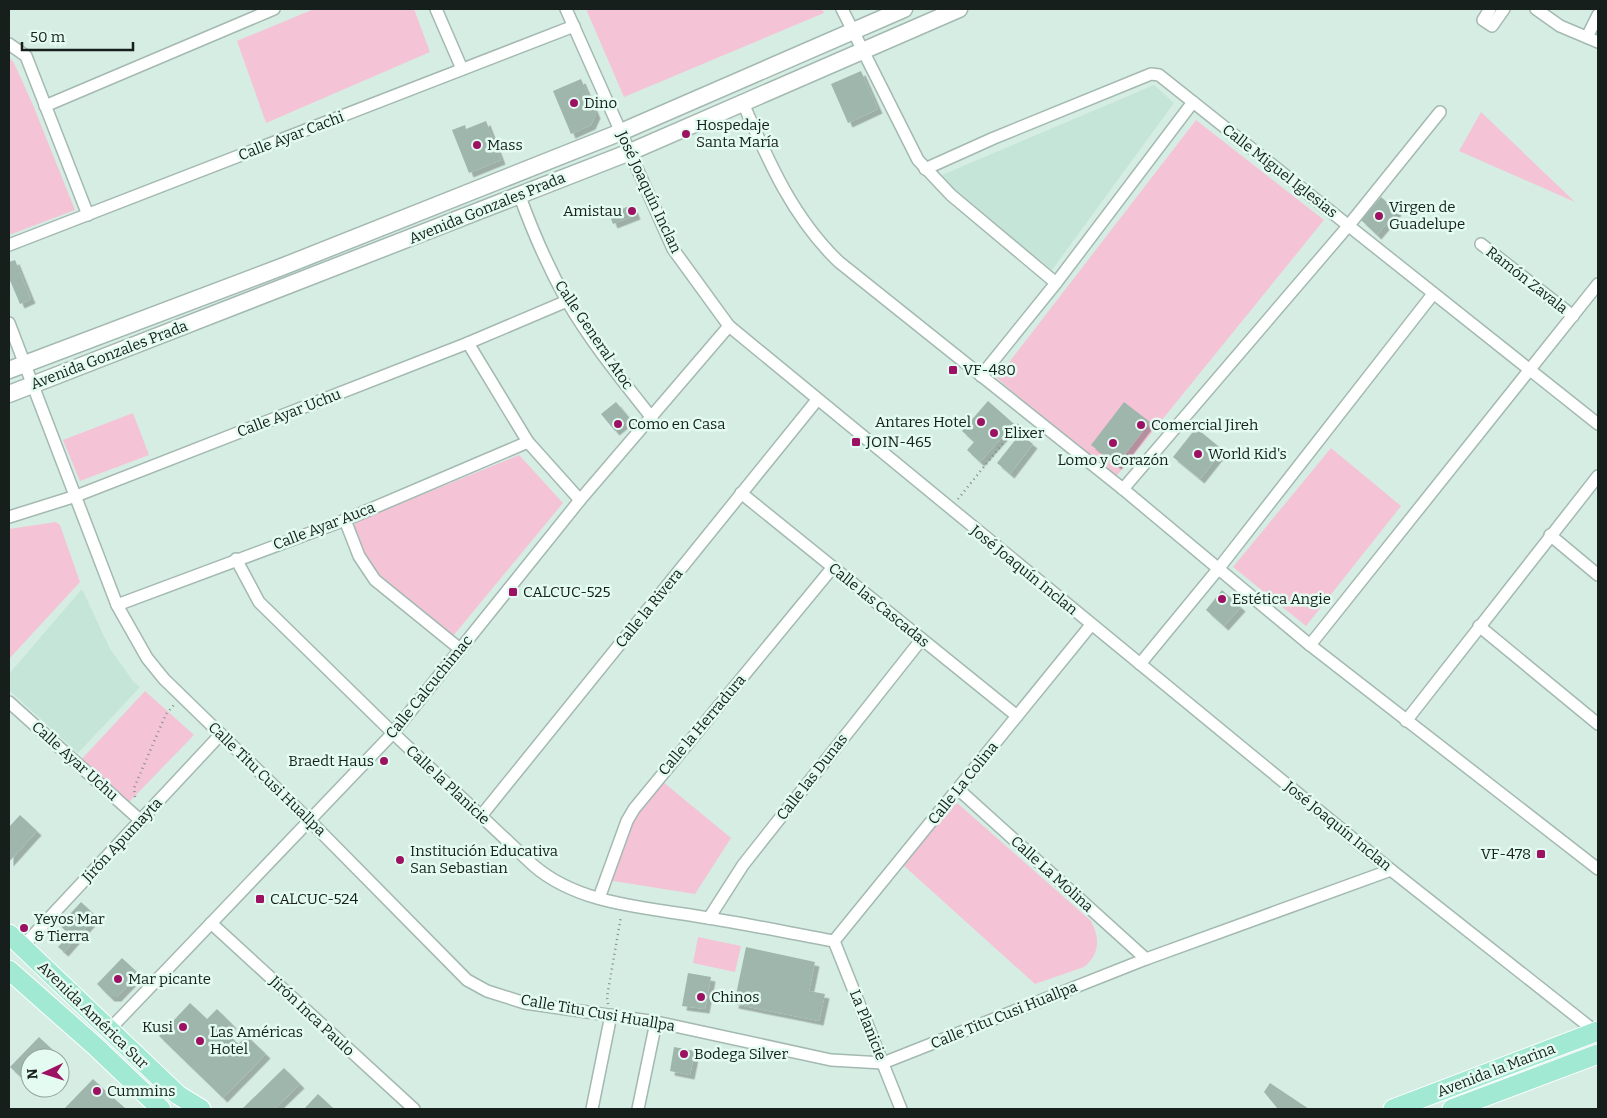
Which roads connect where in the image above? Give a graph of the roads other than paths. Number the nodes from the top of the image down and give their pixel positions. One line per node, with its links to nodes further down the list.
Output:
1 (274, 9): 20 (street)
2 (436, 9): 17 (street)
3 (566, 9): 11 (street, José Joaquín Inclan)
4 (842, 9): 12 (street)
5 (904, 9): 12 (street, Avenida Gonzales Prada)
6 (959, 9): 16 (street, Avenida Gonzales Prada)
7 (1490, 9): 8 (street)
8 (1504, 9)
9 (1536, 9): 13 (street)
10 (1598, 15): 13 (street)
11 (574, 26): 17 (street, Calle Ayar Cachi); 22 (street, José Joaquín Inclan)
12 (852, 31): 16 (street); 22 (street, Avenida Gonzales Prada)
13 (1587, 37): 14 (street)
14 (1598, 42)
15 (9, 44): 20 (street)
16 (862, 50): 18 (street, Avenida Gonzales Prada); 24 (street)
17 (462, 69): 26 (street, Calle Ayar Cachi)
18 (742, 102): 23 (street, Avenida Gonzales Prada); 40 (street)
19 (1193, 102): 24 (street, Calle Miguel Iglesias); 27 (street, Calle Miguel Iglesias); 30 (street)
20 (45, 106): 26 (street)
21 (1440, 112): 27 (street)
22 (621, 132): 23 (street, José Joaquín Inclan); 38 (street, Avenida Gonzales Prada)
23 (630, 152): 25 (street, Avenida Gonzales Prada); 36 (street, José Joaquín Inclan)
24 (925, 169): 30 (street)
25 (519, 194): 33 (street, Calle General Atoc); 41 (street, Avenida Gonzales Prada)
26 (88, 216): 29 (street, Calle Ayar Cachi)
27 (1349, 225): 32 (street, Calle Miguel Iglesias); 48 (street)
28 (1481, 244): 34 (street, Ramón Zavala)
29 (9, 246)
30 (1056, 283): 40 (street)
31 (1598, 284): 34 (street)
32 (1433, 294): 39 (street, Calle Miguel Iglesias); 57 (street)
33 (567, 301): 37 (street, Calle Ayar Uchu); 44 (street, Calle General Atoc)
34 (1572, 316): 39 (street)
35 (9, 323): 38 (street, Calle Titu Cusi Huallpa)
36 (729, 326): 43 (street, José Joaquín Inclan); 44 (street, Calle Calcuchimac)
37 (468, 343): 46 (street); 50 (street, Calle Ayar Uchu)
38 (16, 367): 41 (street, Calle Titu Cusi Huallpa)
39 (1530, 370): 45 (street, Calle Miguel Iglesias); 63 (street)
40 (981, 376): 48 (street)
41 (32, 385): 42 (street, Avenida Gonzales Prada); 50 (street, Calle Titu Cusi Huallpa)
42 (9, 394)
43 (817, 400): 49 (street, Calle la Rivera); 60 (street, José Joaquín Inclan)
44 (652, 418): 51 (street, Calle Calcuchimac)
45 (1598, 424)
46 (528, 442): 51 (street); 53 (street, Calle Ayar Auca)
47 (1598, 476): 54 (street)
48 (1123, 489): 57 (street)
49 (741, 493): 56 (street, Calle las Cascadas); 73 (street, Calle la Rivera)
50 (76, 496): 52 (street, Calle Ayar Uchu); 59 (street, Calle Titu Cusi Huallpa)
51 (580, 500): 64 (street, Calle Calcuchimac)
52 (9, 517)
53 (345, 520): 55 (street, Calle Ayar Auca); 64 (street)
54 (1550, 536): 58 (street); 61 (street)
55 (236, 559): 59 (street, Calle Ayar Auca); 70 (street, Calle la Planicie)
56 (833, 567): 62 (street, Calle las Cascadas); 78 (street, Calle la Herradura)
57 (1219, 568): 63 (street); 65 (street)
58 (1598, 575)
59 (117, 604): 71 (street, Calle Titu Cusi Huallpa)
60 (1091, 625): 65 (street, José Joaquín Inclan); 67 (street, Calle La Colina)
61 (1479, 626): 68 (street); 69 (street)
62 (921, 640): 67 (street, Calle las Cascadas); 79 (street, Calle las Dunas)
63 (1310, 644): 68 (street)
64 (460, 649): 70 (street, Calle Calcuchimac)
65 (1140, 664): 77 (street, José Joaquín Inclan)
66 (9, 702): 74 (street, Calle Ayar Uchu)
67 (1017, 716): 72 (street, Calle La Colina)
68 (1406, 722): 76 (street)
69 (1598, 724)
70 (393, 733): 73 (street, Calle la Planicie); 75 (street, Calle Calcuchimac)
71 (221, 734): 74 (street, Jirón Apumayta); 75 (street, Calle Titu Cusi Huallpa)
72 (958, 788): 82 (street, Calle La Colina); 84 (street, Calle La Molina)
73 (481, 816): 78 (street, Calle la Planicie)
74 (141, 821): 83 (street, Jirón Apumayta)
75 (310, 821): 80 (street, Calle Calcuchimac); 86 (street, Calle Titu Cusi Huallpa)
76 (1595, 864)
77 (1392, 870): 84 (street, Calle Titu Cusi Huallpa); 89 (street, José Joaquín Inclan)
78 (599, 898): 79 (street, Calle la Planicie)
79 (709, 918): 82 (street, Calle la Planicie)
80 (211, 923): 88 (street, Calle Calcuchimac); 94 (street, Jirón Inca Paulo)
81 (9, 934): 83 (main road, Avenida América Sur)
82 (834, 941): 91 (street, La Planicie)
83 (23, 946): 88 (main road, Avenida América Sur)
84 (1146, 959): 91 (street, Calle Titu Cusi Huallpa)
85 (9, 970): 93 (main road, Avenida América Sur)
86 (611, 1015): 87 (street, Calle Titu Cusi Huallpa); 95 (street)
87 (656, 1022): 91 (street, Calle Titu Cusi Huallpa); 96 (street)
88 (109, 1030): 92 (main road, Avenida América Sur)
89 (1597, 1033): 98 (main road, Avenida la Marina)
90 (1598, 1054): 99 (main road, Avenida la Marina)
91 (883, 1063): 97 (street, La Planicie)
92 (188, 1106)
93 (161, 1109)
94 (414, 1109)
95 (592, 1109)
96 (638, 1109)
97 (901, 1109)
98 (1393, 1109)
99 (1452, 1109)

